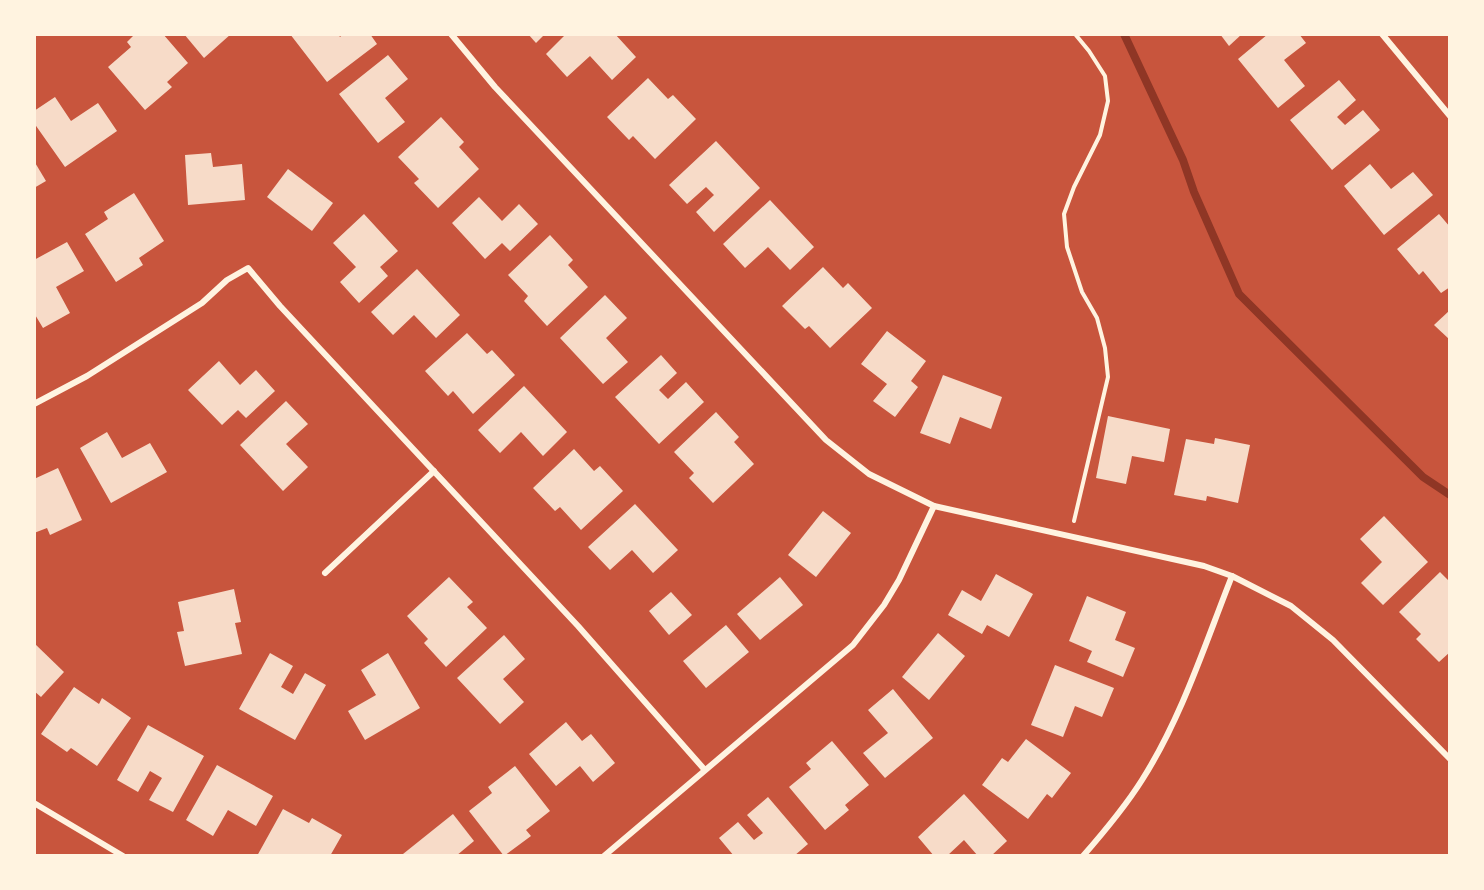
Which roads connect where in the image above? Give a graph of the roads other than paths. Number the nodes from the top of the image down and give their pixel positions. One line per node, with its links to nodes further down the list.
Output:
1 (451, 34): 6 (street)
2 (1382, 34): 3 (street)
3 (1449, 116)
4 (34, 404): 5 (street)
5 (434, 471): 7 (street); 10 (street)
6 (934, 506): 8 (street); 10 (street)
7 (325, 573)
8 (1232, 576): 9 (street); 14 (street)
9 (1449, 759)
10 (704, 769): 13 (street)
11 (34, 804): 12 (street)
12 (123, 855)
13 (604, 855)
14 (1083, 855)

